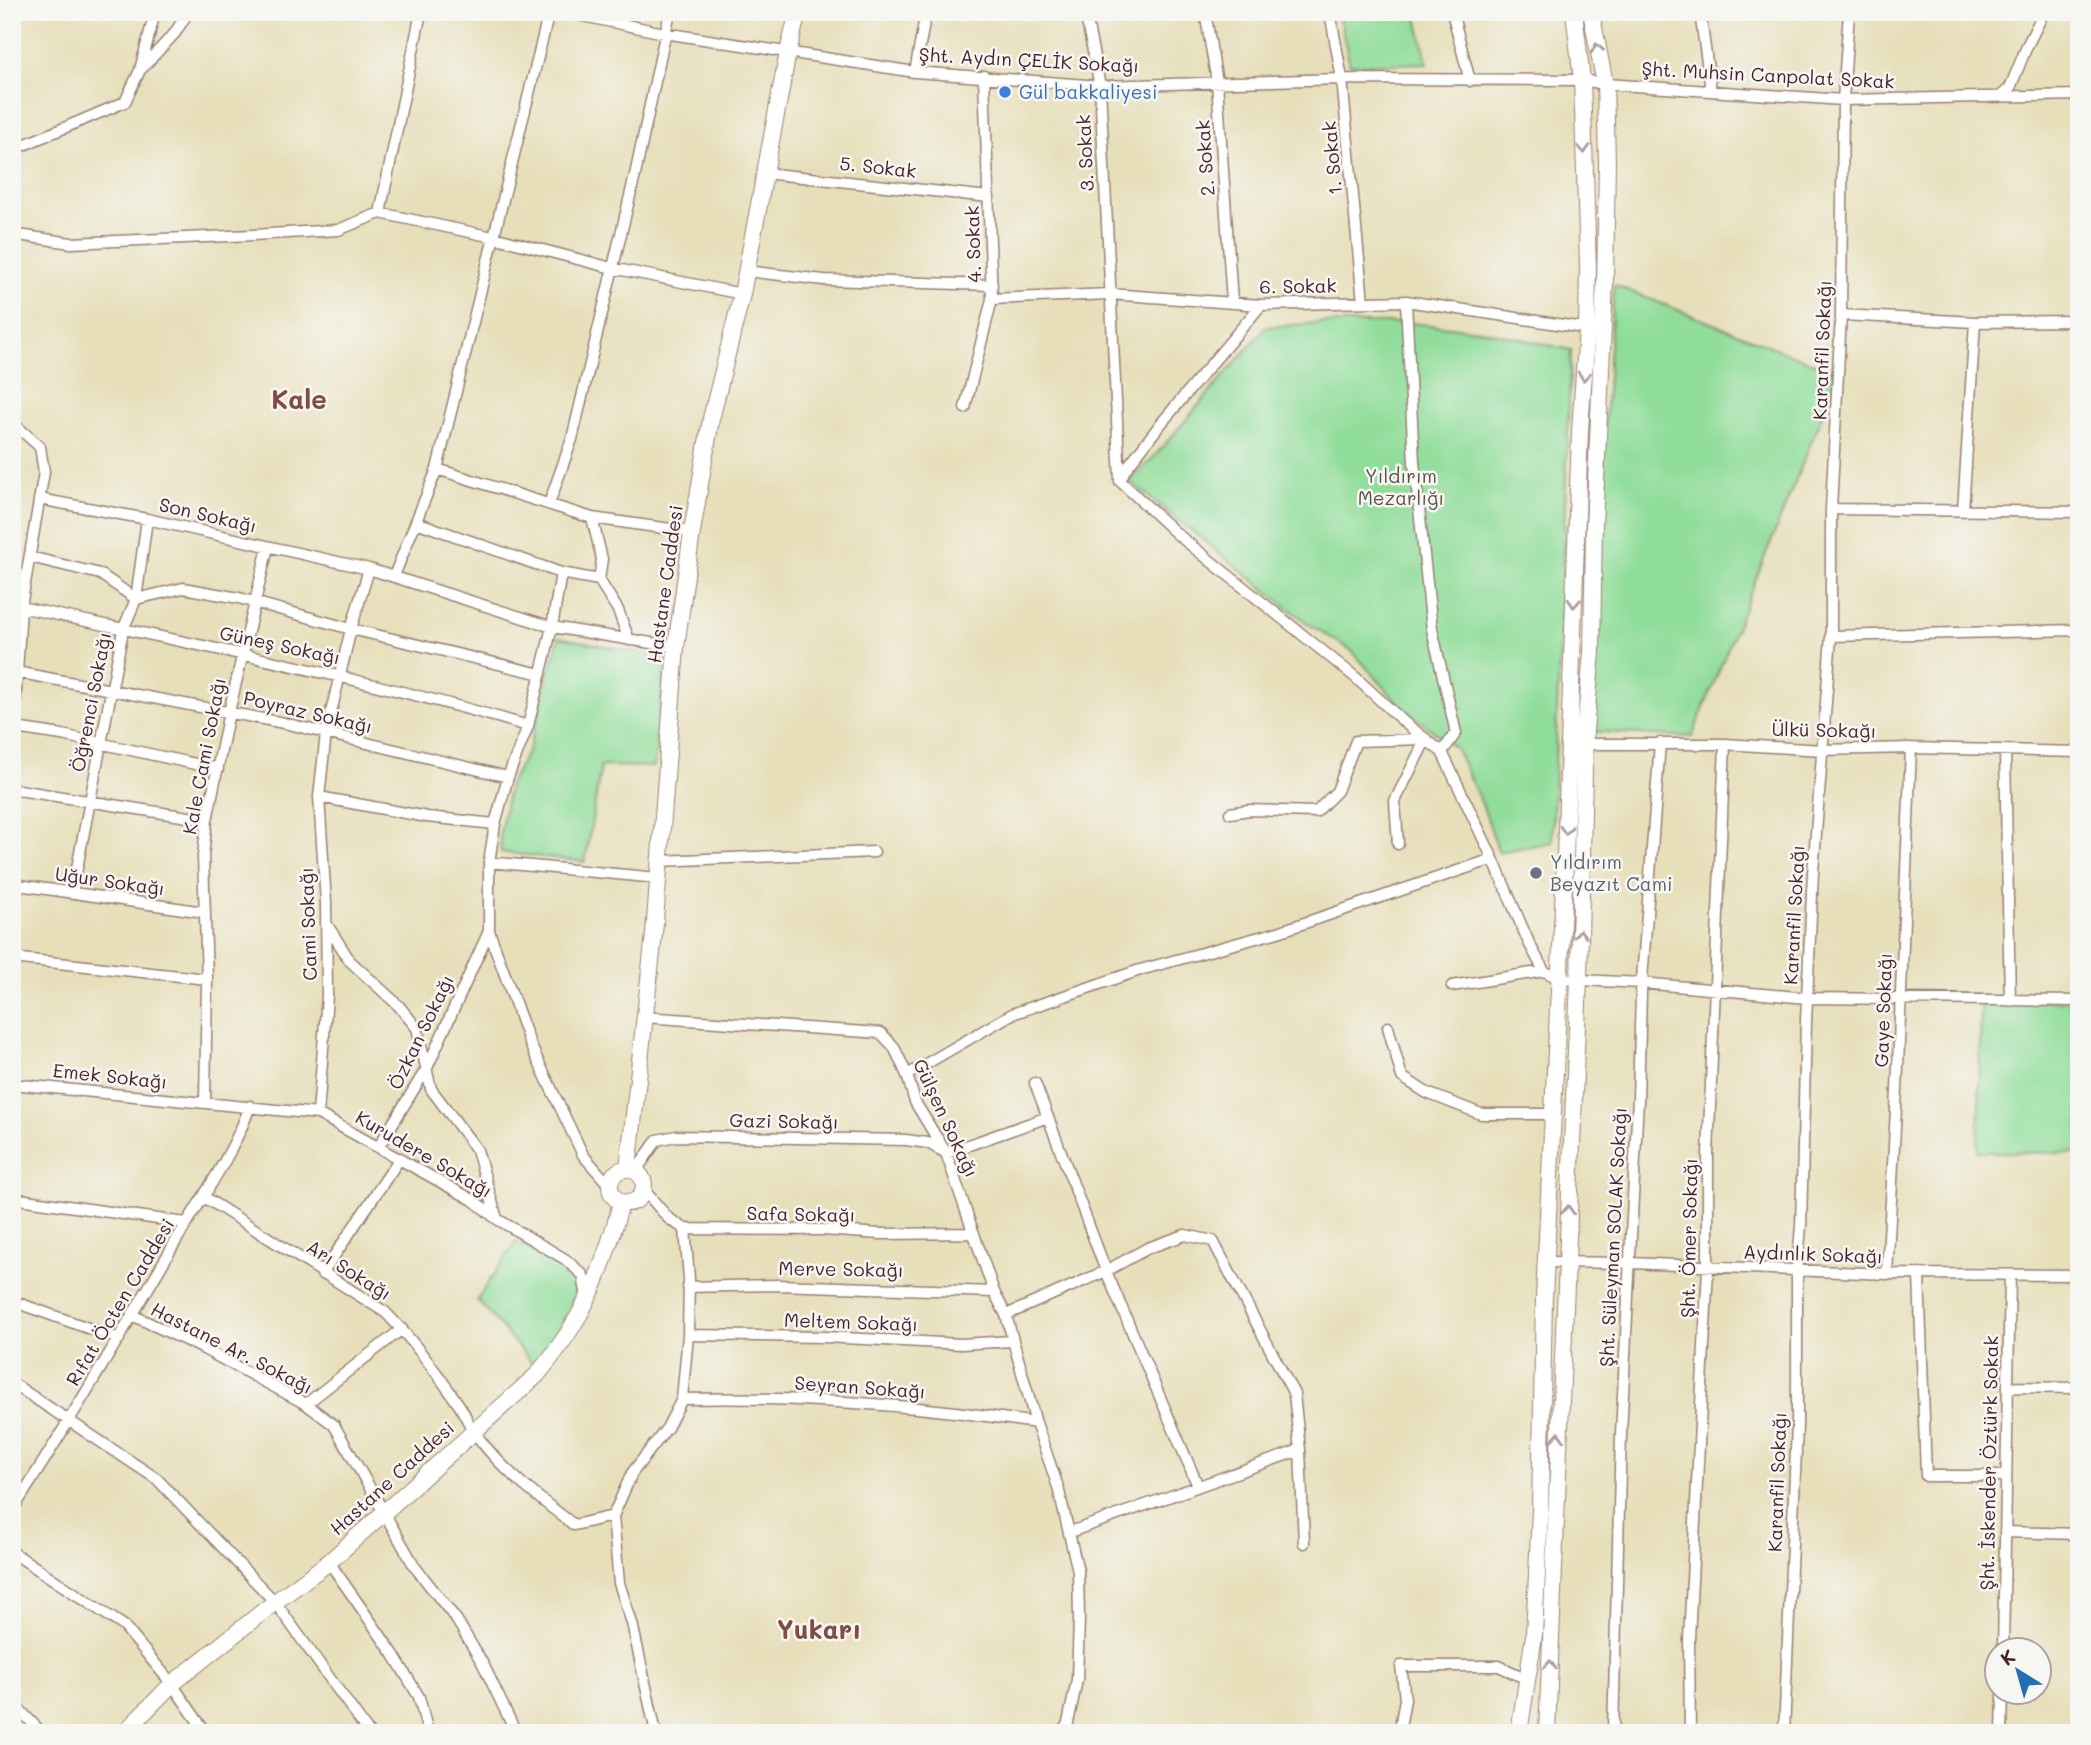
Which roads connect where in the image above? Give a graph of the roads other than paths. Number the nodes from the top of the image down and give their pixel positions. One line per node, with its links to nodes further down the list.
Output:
1 (155, 12): 20 (street)
2 (188, 12): 20 (street)
3 (421, 12): 36 (street)
4 (549, 12): 38 (street)
5 (564, 12): 18 (street, Şht. Aydın ÇELİK Sokağı)
6 (670, 12): 18 (street)
7 (798, 12): 19 (street, Hastane Caddesi)
8 (926, 12): 21 (street)
9 (1085, 12): 28 (street, 3. Sokak)
10 (1205, 12): 26 (street, 2. Sokak)
11 (1330, 12): 23 (street, 1. Sokak)
12 (1452, 12): 25 (street)
13 (1574, 12): 24 (street)
14 (1591, 12): 27 (street, one-way to 14)
15 (1700, 12): 29 (street)
16 (1849, 12): 32 (street, Karanfil Sokağı)
17 (2044, 12): 31 (street)
18 (664, 33): 19 (street, Şht. Aydın ÇELİK Sokağı); 39 (street)
19 (788, 52): 21 (street, Şht. Aydın ÇELİK Sokağı); 34 (street, Hastane Caddesi)
20 (141, 70): 33 (street)
21 (915, 72): 22 (street, Şht. Aydın ÇELİK Sokağı)
22 (984, 76): 28 (street, Şht. Aydın ÇELİK Sokağı); 35 (street, 4. Sokak)
23 (1342, 79): 25 (street, Şht. Aydın ÇELİK Sokağı); 26 (street, Şht. Aydın ÇELİK Sokağı); 47 (street, 1. Sokak)
24 (1582, 80): 25 (street, Şht. Aydın ÇELİK Sokağı); 27 (street, Şht. Muhsin Canpolat Sokak); 52 (street, one-way to 52)
25 (1470, 81)
26 (1217, 82): 28 (street, Şht. Aydın ÇELİK Sokağı); 46 (street, 2. Sokak)
27 (1605, 85): 29 (street, Şht. Muhsin Canpolat Sokak); 52 (street)
28 (1100, 86): 43 (street, 3. Sokak)
29 (1711, 91): 32 (street, Şht. Muhsin Canpolat Sokak)
30 (2079, 95): 31 (street, Şht. Muhsin Canpolat Sokak)
31 (2000, 97): 32 (street, Şht. Muhsin Canpolat Sokak)
32 (1843, 100): 49 (street, Karanfil Sokağı)
33 (12, 150)
34 (764, 173): 35 (street, 5. Sokak); 40 (street, Hastane Caddesi)
35 (989, 197): 41 (street, 4. Sokak)
36 (380, 213): 37 (street); 38 (street)
37 (12, 234)
38 (493, 237): 39 (street); 55 (street)
39 (612, 268): 42 (street); 58 (street)
40 (746, 271): 41 (street); 42 (street, Hastane Caddesi)
41 (992, 285): 44 (street, 4. Sokak)
42 (742, 293): 65 (street, Hastane Caddesi)
43 (1110, 294): 44 (street, 6. Sokak); 46 (street, 6. Sokak); 56 (street, 3. Sokak)
44 (992, 299): 53 (street, 4. Sokak)
45 (1406, 301): 47 (street, 6. Sokak); 52 (street, 6. Sokak); 100 (street)
46 (1232, 302): 48 (street, 6. Sokak)
47 (1363, 302): 48 (street, 6. Sokak)
48 (1261, 305): 56 (street)
49 (1842, 315): 51 (street); 59 (street, Karanfil Sokağı)
50 (2079, 321): 51 (street)
51 (1975, 322): 60 (street)
52 (1595, 330): 94 (street, one-way to 94); 95 (street)
53 (964, 408)
54 (12, 422): 57 (street)
55 (437, 469): 58 (street); 64 (street)
56 (1120, 481): 91 (street)
57 (39, 499): 63 (street, Son Sokağı); 67 (street)
58 (549, 504): 62 (street)
59 (1831, 509): 60 (street); 79 (street, Karanfil Sokağı)
60 (1963, 511): 61 (street)
61 (2079, 512)
62 (592, 518): 65 (street); 71 (street)
63 (147, 519): 66 (street, Son Sokağı); 72 (street, Öğrenci Sokağı)
64 (416, 522): 69 (street); 70 (street)
65 (692, 532): 81 (street, Hastane Caddesi)
66 (268, 547): 68 (street, Son Sokağı); 73 (street, Kale Cami Sokağı)
67 (30, 557): 72 (street); 74 (street)
68 (369, 569): 70 (street, Son Sokağı); 76 (street, Cami Sokağı)
69 (561, 573): 71 (street); 75 (street)
70 (394, 576): 75 (street, Son Sokağı)
71 (599, 580): 80 (street)
72 (136, 598): 73 (street); 77 (street, Öğrenci Sokağı)
73 (253, 601): 76 (street); 82 (street, Kale Cami Sokağı)
74 (21, 607): 77 (street, Güneş Sokağı); 83 (street)
75 (552, 627): 80 (street, Son Sokağı); 84 (street)
76 (351, 629): 84 (street); 85 (street, Cami Sokağı)
77 (123, 630): 82 (street, Güneş Sokağı); 86 (street, Öğrenci Sokağı)
78 (2079, 630): 79 (street)
79 (1831, 636): 98 (street, Karanfil Sokağı)
80 (629, 640): 81 (street, Son Sokağı)
81 (676, 647): 114 (street, Hastane Caddesi)
82 (242, 653): 85 (street, Güneş Sokağı); 87 (street, Kale Cami Sokağı)
83 (16, 671): 86 (street, Poyraz Sokağı); 89 (street)
84 (541, 674): 88 (street)
85 (341, 676): 88 (street, Güneş Sokağı); 90 (street, Cami Sokağı)
86 (111, 690): 87 (street, Poyraz Sokağı); 93 (street, Öğrenci Sokağı)
87 (229, 712): 90 (street, Poyraz Sokağı); 103 (street, Kale Cami Sokağı)
88 (528, 726): 104 (street)
89 (15, 728): 93 (street); 102 (street)
90 (326, 733): 104 (street, Poyraz Sokağı); 106 (street, Cami Sokağı)
91 (1426, 739): 100 (street); 108 (street); 111 (street)
92 (1660, 743): 95 (street, Ülkü Sokağı); 96 (street, Ülkü Sokağı); 127 (street, Şht. Süleyman SOLAK Sokağı)
93 (101, 744): 103 (street); 107 (street, Öğrenci Sokağı)
94 (1568, 744): 95 (street, Ülkü Sokağı); 125 (street, one-way to 125)
95 (1585, 744): 126 (street, one-way to 95)
96 (1725, 744): 98 (street, Ülkü Sokağı); 129 (street, Şht. Ömer Sokağı)
97 (1912, 748): 98 (street, Ülkü Sokağı); 99 (street, Ülkü Sokağı); 131 (street, Gaye Sokağı)
98 (1822, 750): 130 (street, Karanfil Sokağı)
99 (2005, 751): 101 (street, Ülkü Sokağı); 132 (street)
100 (1442, 752): 113 (street)
101 (2079, 752)
102 (12, 756)
103 (218, 769): 109 (street, Kale Cami Sokağı)
104 (508, 777): 110 (street)
105 (12, 789): 107 (street)
106 (320, 797): 110 (street); 120 (street, Cami Sokağı)
107 (89, 801): 109 (street); 118 (street, Öğrenci Sokağı)
108 (1230, 813)
109 (207, 820): 119 (street, Kale Cami Sokağı)
110 (495, 824): 115 (street)
111 (1398, 844)
112 (874, 852): 114 (street)
113 (1493, 859): 123 (street); 137 (street)
114 (659, 860): 116 (street, Hastane Caddesi)
115 (489, 862): 116 (street); 121 (street)
116 (658, 878): 134 (street, Hastane Caddesi)
117 (12, 884): 118 (street, Uğur Sokağı)
118 (72, 894): 119 (street, Uğur Sokağı)
119 (204, 912): 124 (street, Kale Cami Sokağı)
120 (326, 923): 136 (street); 142 (street, Cami Sokağı)
121 (489, 931): 136 (street, Özkan Sokağı); 149 (street)
122 (12, 958): 124 (street)
123 (1544, 971): 125 (street); 128 (street)
124 (206, 979): 140 (street, Kale Cami Sokağı)
125 (1560, 979): 126 (street); 143 (street)
126 (1579, 979): 127 (street); 159 (street, one-way to 126)
127 (1642, 983): 129 (street); 160 (street, Şht. Süleyman SOLAK Sokağı)
128 (1452, 986)
129 (1714, 990): 130 (street); 161 (street, Şht. Ömer Sokağı)
130 (1807, 998): 131 (street); 163 (street, Karanfil Sokağı)
131 (1900, 1000): 132 (street); 165 (street, Gaye Sokağı)
132 (2010, 1001): 133 (street)
133 (2079, 1001)
134 (644, 1017): 137 (street, Gülşen Sokağı); 148 (street, Hastane Caddesi)
135 (1388, 1027): 143 (street)
136 (427, 1068): 145 (street, Özkan Sokağı); 154 (street)
137 (907, 1076): 146 (street, Gülşen Sokağı)
138 (1035, 1083): 144 (street)
139 (12, 1084): 140 (street, Emek Sokağı)
140 (205, 1102): 141 (street, Kurudere Sokağı)
141 (250, 1106): 142 (street, Kurudere Sokağı); 151 (street, Rıfat Öcten Caddesi)
142 (318, 1114): 145 (street, Kurudere Sokağı)
143 (1554, 1114): 158 (street)
144 (1048, 1117): 146 (street); 162 (street)
145 (379, 1146): 147 (street, Kurudere Sokağı)
146 (946, 1153): 148 (street, Gazi Sokağı); 157 (street, Gülşen Sokağı)
147 (400, 1158): 154 (street, Kurudere Sokağı); 164 (street)
148 (632, 1170): 149 (street); 150 (street)
149 (609, 1185): 153 (street)
150 (644, 1190): 153 (street); 156 (street)
151 (204, 1197): 155 (street, Rıfat Öcten Caddesi); 164 (street, Arı Sokağı)
152 (12, 1198): 155 (street)
153 (621, 1203): 172 (street, Hastane Caddesi)
154 (497, 1219): 172 (street, Kurudere Sokağı)
155 (186, 1223): 173 (street, Rıfat Öcten Caddesi)
156 (685, 1229): 157 (street, Safa Sokağı); 169 (street)
157 (974, 1233): 170 (street, Gülşen Sokağı)
158 (1547, 1262): 159 (street, Aydınlık Sokağı); 201 (street)
159 (1566, 1262): 160 (street, Aydınlık Sokağı); 215 (street, one-way to 159)
160 (1630, 1263): 161 (street, Aydınlık Sokağı); 216 (street, Şht. Süleyman SOLAK Sokağı)
161 (1707, 1268): 163 (street, Aydınlık Sokağı); 217 (street, Şht. Ömer Sokağı)
162 (1106, 1270): 174 (street); 187 (street); 189 (street)
163 (1797, 1270): 165 (street, Aydınlık Sokağı); 218 (street, Karanfil Sokağı)
164 (322, 1274): 175 (street, Arı Sokağı)
165 (1887, 1274): 166 (street, Aydınlık Sokağı)
166 (1919, 1274): 168 (street, Aydınlık Sokağı); 188 (street)
167 (2079, 1275): 168 (street, Aydınlık Sokağı)
168 (2010, 1276): 180 (street, Şht. İskender Öztürk Sokak)
169 (688, 1287): 170 (street, Merve Sokağı); 176 (street)
170 (994, 1292): 174 (street, Gülşen Sokağı)
171 (12, 1301): 177 (street)
172 (588, 1301): 186 (street, Hastane Caddesi)
173 (132, 1315): 177 (street, Rıfat Öcten Caddesi); 183 (street, Hastane Ar. Sokağı)
174 (1006, 1315): 178 (street, Gülşen Sokağı)
175 (402, 1329): 183 (street); 186 (street, Arı Sokağı)
176 (688, 1335): 178 (street, Meltem Sokağı); 182 (street)
177 (118, 1339): 184 (street, Rıfat Öcten Caddesi)
178 (1013, 1341): 185 (street, Gülşen Sokağı)
179 (12, 1383): 184 (street)
180 (2008, 1387): 181 (street); 188 (street, Şht. İskender Öztürk Sokak)
181 (2079, 1388)
182 (682, 1399): 185 (street, Seyran Sokağı); 192 (street)
183 (306, 1404): 191 (street, Hastane Ar. Sokağı)
184 (71, 1420): 190 (street, Rıfat Öcten Caddesi); 199 (street)
185 (1036, 1423): 193 (street, Gülşen Sokağı)
186 (474, 1433): 191 (street, Hastane Caddesi); 192 (street, Arı Sokağı)
187 (1300, 1450): 189 (street); 196 (street)
188 (2006, 1476): 194 (street, Şht. İskender Öztürk Sokak)
189 (1198, 1486): 193 (street)
190 (12, 1511)
191 (384, 1514): 198 (street, Hastane Caddesi); 210 (street, Hastane Ar. Sokağı)
192 (613, 1516): 211 (street)
193 (1070, 1532): 212 (street, Gülşen Sokağı)
194 (2005, 1532): 195 (street); 200 (street, Şht. İskender Öztürk Sokak)
195 (2079, 1534)
196 (1304, 1544)
197 (12, 1552): 202 (street)
198 (329, 1562): 199 (street, Hastane Caddesi); 209 (street)
199 (275, 1602): 202 (street, Hastane Caddesi); 208 (street)
200 (2003, 1636)
201 (1529, 1680): 213 (street); 214 (street)
202 (172, 1684): 206 (street, Hastane Caddesi); 207 (street)
203 (12, 1702): 205 (street)
204 (2003, 1706): 219 (street)
205 (42, 1733)
206 (124, 1733)
207 (206, 1733)
208 (369, 1733)
209 (428, 1733)
210 (516, 1733)
211 (656, 1733)
212 (1062, 1733)
213 (1399, 1733)
214 (1519, 1733)
215 (1547, 1733)
216 (1613, 1733)
217 (1690, 1733)
218 (1784, 1733)
219 (2002, 1733)

